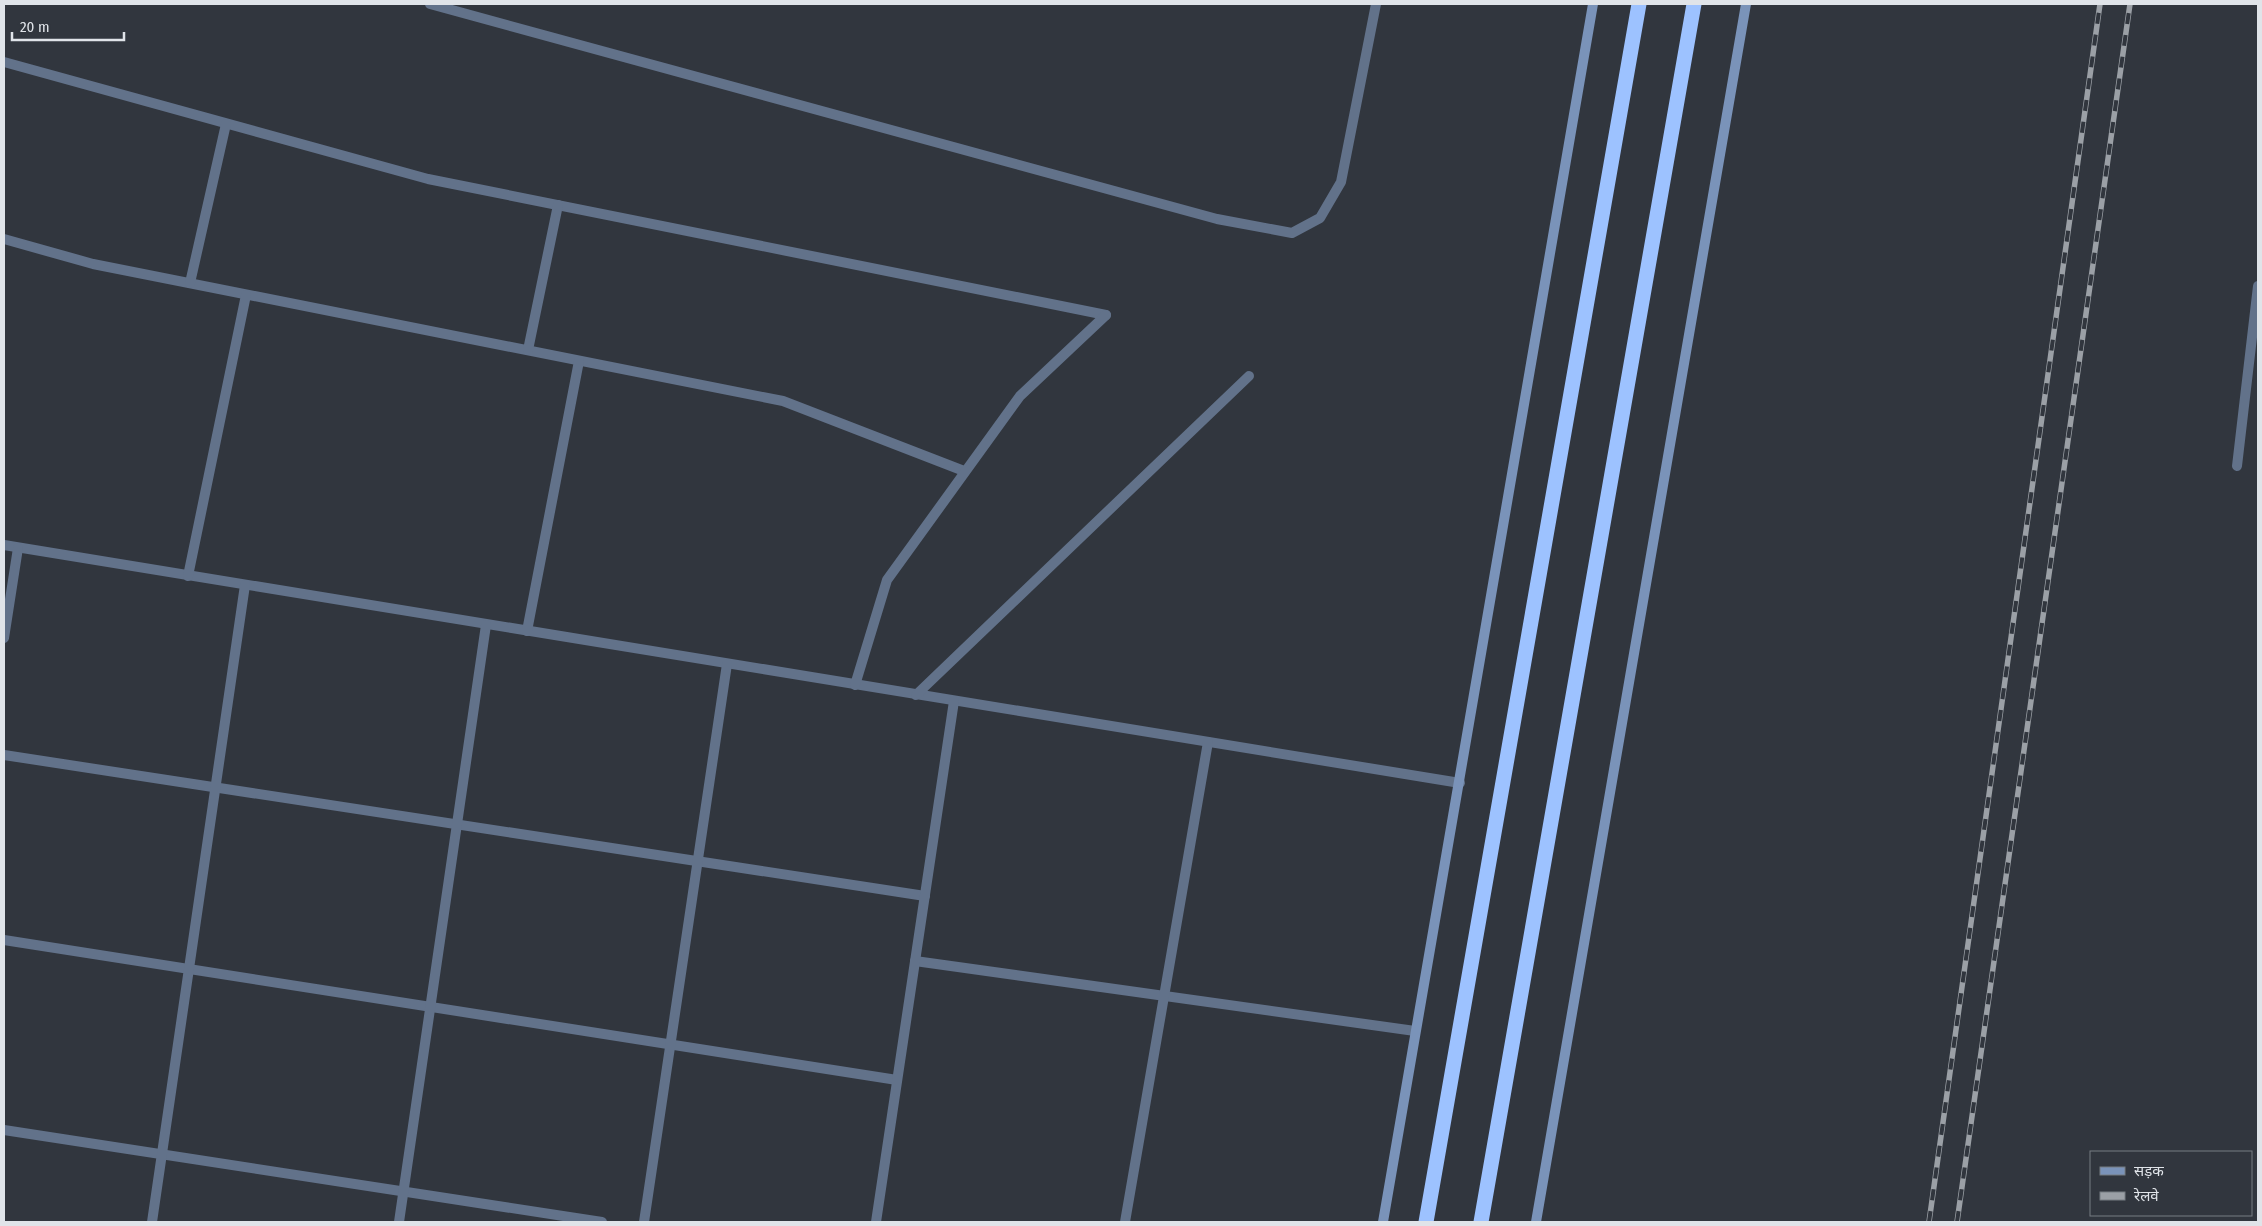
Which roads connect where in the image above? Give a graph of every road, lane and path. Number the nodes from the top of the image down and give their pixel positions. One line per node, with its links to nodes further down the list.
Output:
1 (430, 4): 2 (street)
2 (1376, 4)
3 (1593, 4): 32 (street)
4 (1638, 4): 55 (highway)
5 (1694, 4): 56 (highway)
6 (1746, 4): 57 (street)
7 (4, 62): 8 (street)
8 (226, 124): 9 (street); 11 (street)
9 (558, 205): 14 (street); 18 (street)
10 (4, 239): 11 (street)
11 (190, 283): 13 (street)
12 (2258, 292): 17 (street)
13 (246, 294): 14 (street); 21 (street)
14 (528, 350): 15 (street)
15 (579, 360): 18 (street); 24 (street)
16 (1250, 376): 28 (street)
17 (2237, 466)
18 (964, 471): 27 (street)
19 (4, 546): 20 (street)
20 (18, 548): 21 (street); 25 (street)
21 (188, 576): 22 (street)
22 (245, 585): 23 (street); 33 (street)
23 (486, 625): 24 (street); 34 (street)
24 (527, 631): 26 (street)
25 (4, 638)
26 (727, 664): 27 (street); 35 (street)
27 (856, 685): 28 (street)
28 (916, 694): 29 (street)
29 (954, 701): 30 (street); 36 (street)
30 (1208, 742): 32 (street); 40 (street)
31 (4, 755): 33 (street)
32 (1460, 783): 42 (street)
33 (216, 788): 34 (street); 39 (street)
34 (457, 824): 35 (street); 41 (street)
35 (698, 862): 36 (street); 43 (street)
36 (924, 896): 38 (street)
37 (4, 940): 39 (street)
38 (915, 961): 40 (street); 44 (street)
39 (189, 969): 41 (street); 46 (street)
40 (1164, 996): 42 (street); 53 (street)
41 (430, 1007): 43 (street); 47 (street)
42 (1415, 1031): 54 (street)
43 (671, 1044): 44 (street); 51 (street)
44 (897, 1080): 52 (street)
45 (4, 1130): 46 (street)
46 (162, 1154): 47 (street); 48 (street)
47 (404, 1192): 49 (street); 50 (street)
48 (152, 1222)
49 (399, 1222)
50 (602, 1222)
51 (644, 1222)
52 (876, 1222)
53 (1125, 1222)
54 (1383, 1222)
55 (1426, 1222)
56 (1481, 1222)
57 (1536, 1222)

